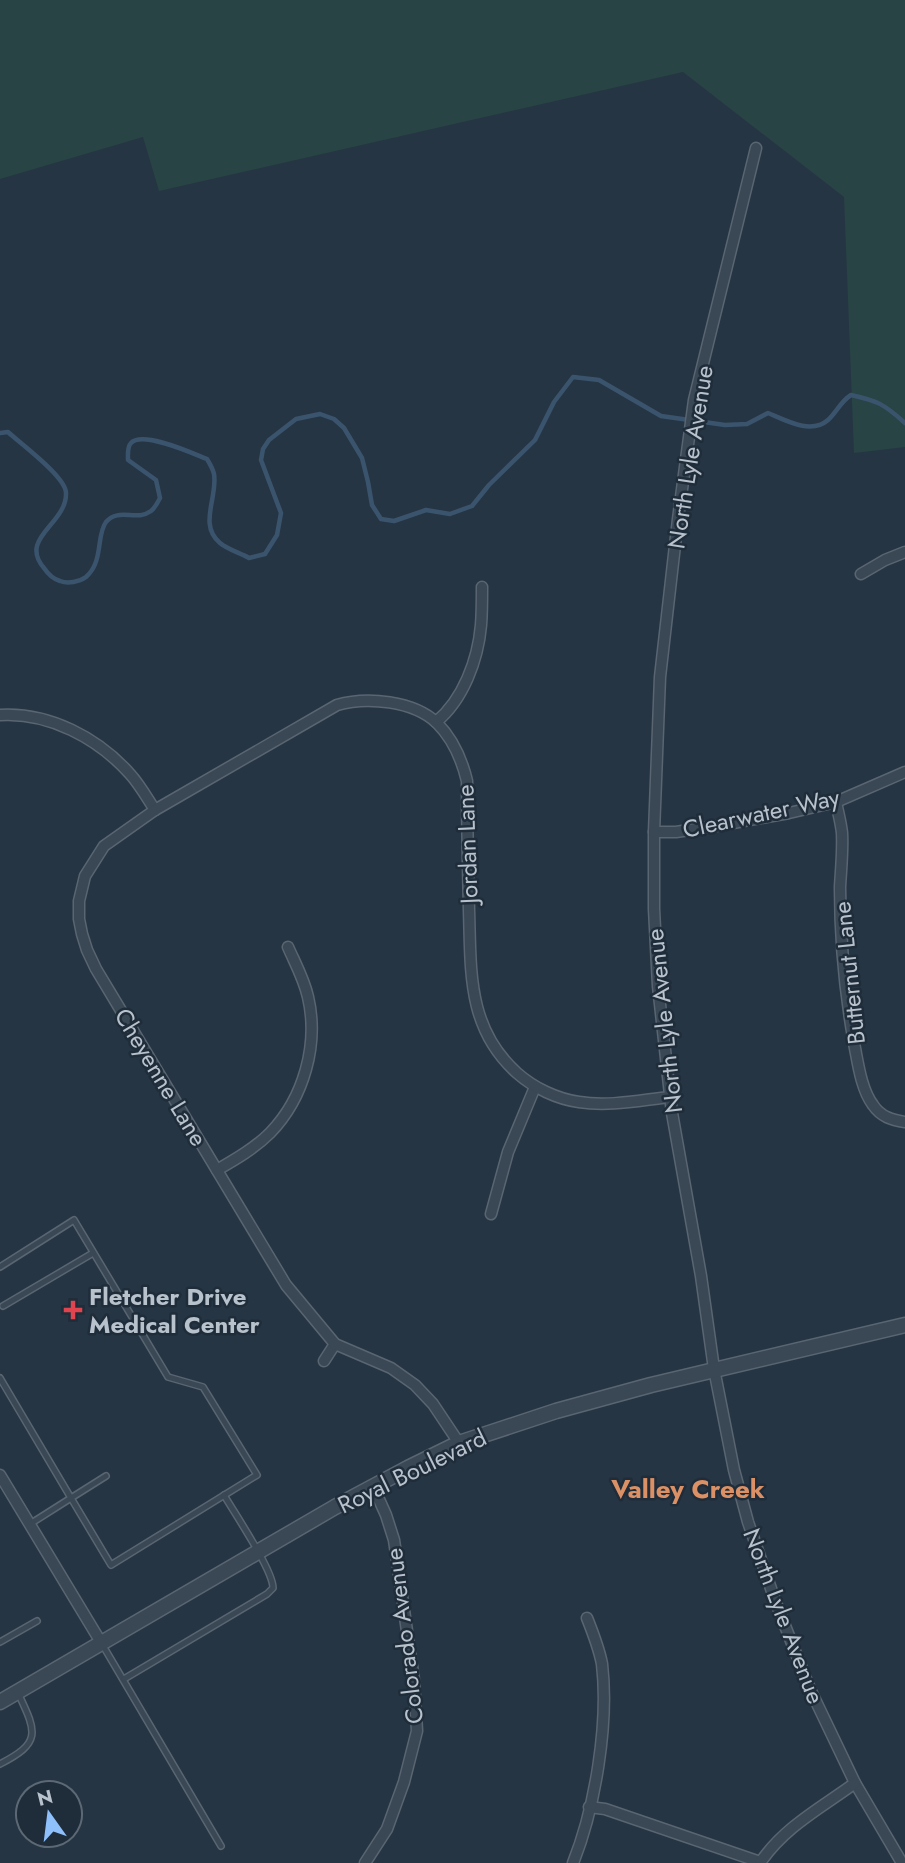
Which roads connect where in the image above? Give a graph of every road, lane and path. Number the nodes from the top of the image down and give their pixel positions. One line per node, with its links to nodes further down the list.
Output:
1 (755, 148): 10 (street, North Lyle Avenue)
2 (905, 552): 3 (street)
3 (860, 575)
4 (482, 587): 6 (street)
5 (0, 715): 9 (street)
6 (436, 722): 9 (street, Jordan Lane); 12 (street, Jordan Lane)
7 (905, 772): 8 (street, Clearwater Way)
8 (836, 802): 10 (street, Clearwater Way); 14 (street, Butternut Lane)
9 (155, 810): 15 (street, Cheyenne Lane)
10 (654, 832): 13 (street, North Lyle Avenue)
11 (288, 947): 15 (street)
12 (535, 1087): 13 (street, Jordan Lane); 16 (street)
13 (670, 1097): 23 (street, North Lyle Avenue)
14 (905, 1122)
15 (217, 1170): 21 (street, Cheyenne Lane)
16 (491, 1214)
17 (93, 1253): 18 (lane); 19 (lane); 29 (lane)
18 (0, 1267)
19 (3, 1306)
20 (905, 1325): 23 (street, Royal Boulevard)
21 (335, 1344): 22 (street); 25 (street, Cheyenne Lane)
22 (324, 1361)
23 (714, 1369): 25 (street, Royal Boulevard); 41 (street, North Lyle Avenue)
24 (0, 1378): 30 (lane)
25 (459, 1443): 28 (street, Royal Boulevard)
26 (0, 1475): 31 (street)
27 (106, 1476): 30 (lane)
28 (373, 1486): 32 (street, Royal Boulevard); 45 (street, Colorado Avenue)
29 (224, 1495): 30 (lane); 32 (lane)
30 (71, 1498): 31 (lane)
31 (30, 1524): 36 (street)
32 (258, 1551): 36 (street, Royal Boulevard); 37 (lane)
33 (587, 1618): 42 (street)
34 (37, 1621): 35 (lane)
35 (0, 1642)
36 (102, 1644): 37 (lane); 38 (street, Royal Boulevard)
37 (124, 1679): 43 (lane)
38 (18, 1693): 39 (street, Royal Boulevard); 40 (lane)
39 (0, 1702)
40 (0, 1764)
41 (855, 1783): 44 (street); 47 (street, North Lyle Avenue)
42 (589, 1807): 44 (street); 46 (street)
43 (221, 1846)
44 (760, 1862)
45 (365, 1863)
46 (573, 1863)
47 (902, 1863)

